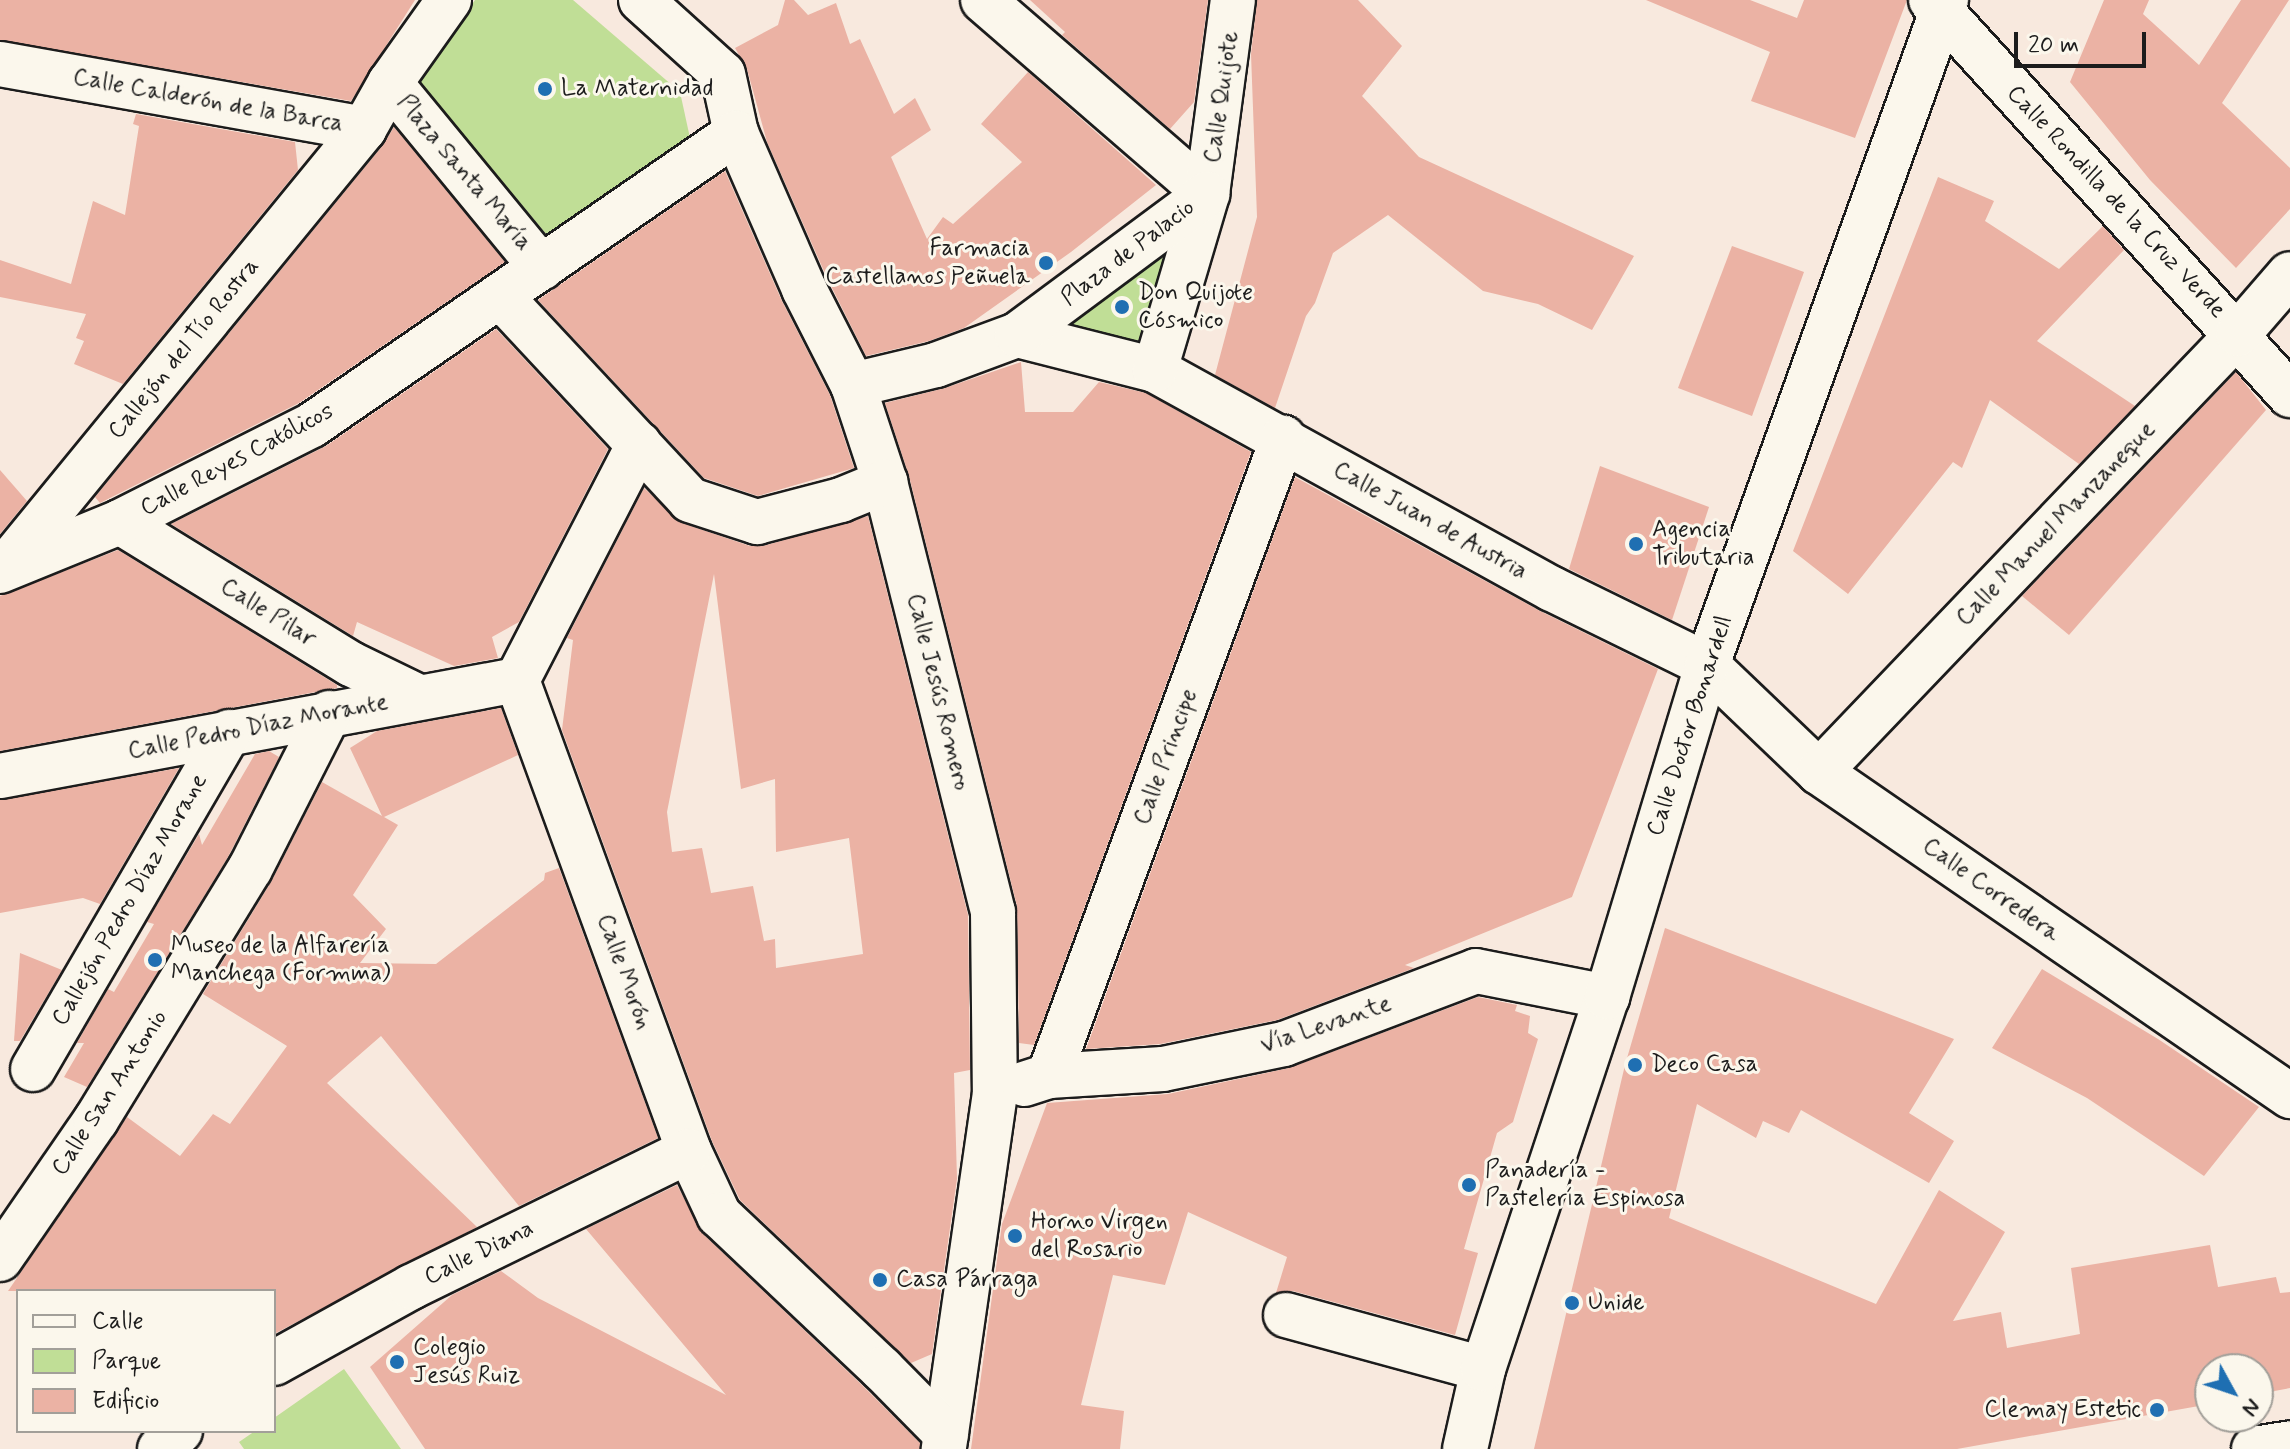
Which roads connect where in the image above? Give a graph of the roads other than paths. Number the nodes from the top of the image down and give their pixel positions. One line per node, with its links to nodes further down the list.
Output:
1 (449, 0): 7 (street, Plaza Santa María)
2 (641, 0): 9 (street, Calle Jesús Romero)
3 (983, 0): 10 (street)
4 (1233, 0): 10 (street, Calle Quijote)
5 (1939, 4): 14 (street, Calle Rondilla de la Cruz Verde); 24 (street, Calle Doctor Bonardell)
6 (0, 64): 8 (street, Calle Calderón de la Barca)
7 (390, 83): 8 (street, Calle Calderón de la Barca); 11 (street, Plaza Santa María)
8 (364, 129): 23 (street, Callejón del Tío Rostra)
9 (736, 133): 11 (street, Plaza Santa María); 17 (street, Calle Jesús Romero)
10 (1207, 194): 15 (street, Plaza de Palacio); 16 (street, Plaza de Palacio)
11 (542, 268): 13 (street, Plaza Santa María)
12 (2290, 274): 14 (street, Calle Manuel Manzaneque)
13 (501, 297): 20 (street); 22 (street, Calle Reyes Católicos)
14 (2238, 334): 18 (street, Calle Rondilla de la Cruz Verde); 29 (street, Calle Manuel Manzaneque)
15 (1017, 335): 16 (street, Plaza de Palacio); 17 (street, Plaza de Palacio)
16 (1155, 370): 19 (street, Calle Juan de Austria)
17 (853, 385): 21 (street, Calle Jesús Romero)
18 (2290, 395)
19 (1283, 438): 24 (street, Calle Juan de Austria); 33 (street, Calle Principe)
20 (639, 444): 21 (street); 25 (street)
21 (885, 482): 34 (street, Calle Jesús Romero)
22 (120, 522): 23 (street, Calle Reyes Católicos); 26 (street, Calle Pilar)
23 (2, 570)
24 (1707, 665): 29 (street, Calle Corredera); 31 (street, Calle Doctor Bonardell)
25 (517, 680): 26 (street, Calle Pedro Díaz Morante); 36 (street, Calle Morón)
26 (419, 697): 27 (street, Calle Pedro Díaz Morante)
27 (329, 713): 28 (street, Calle Pedro Díaz Morante); 37 (street, Calle San Antonio)
28 (229, 732): 30 (street, Calle Pedro Díaz Morante); 32 (street, Callejón Pedro Díaz Morane)
29 (1819, 772): 35 (street, Calle Corredera)
30 (0, 776)
31 (1607, 997): 33 (street, Vía Levante); 40 (street, Calle Doctor Bonardell)
32 (33, 1069)
33 (1049, 1076): 34 (street, Vía Levante)
34 (995, 1093): 42 (street, Calle Jesús Romero)
35 (2290, 1096)
36 (689, 1151): 39 (street, Calle Diana); 42 (street, Calle Morón)
37 (0, 1259)
38 (1286, 1315): 40 (street)
39 (276, 1362)
40 (1483, 1369): 45 (street, Calle Doctor Bonardell)
41 (178, 1433): 44 (street)
42 (945, 1442)
43 (2290, 1443): 46 (street)
44 (160, 1449)
45 (1465, 1449)
46 (2254, 1449)

